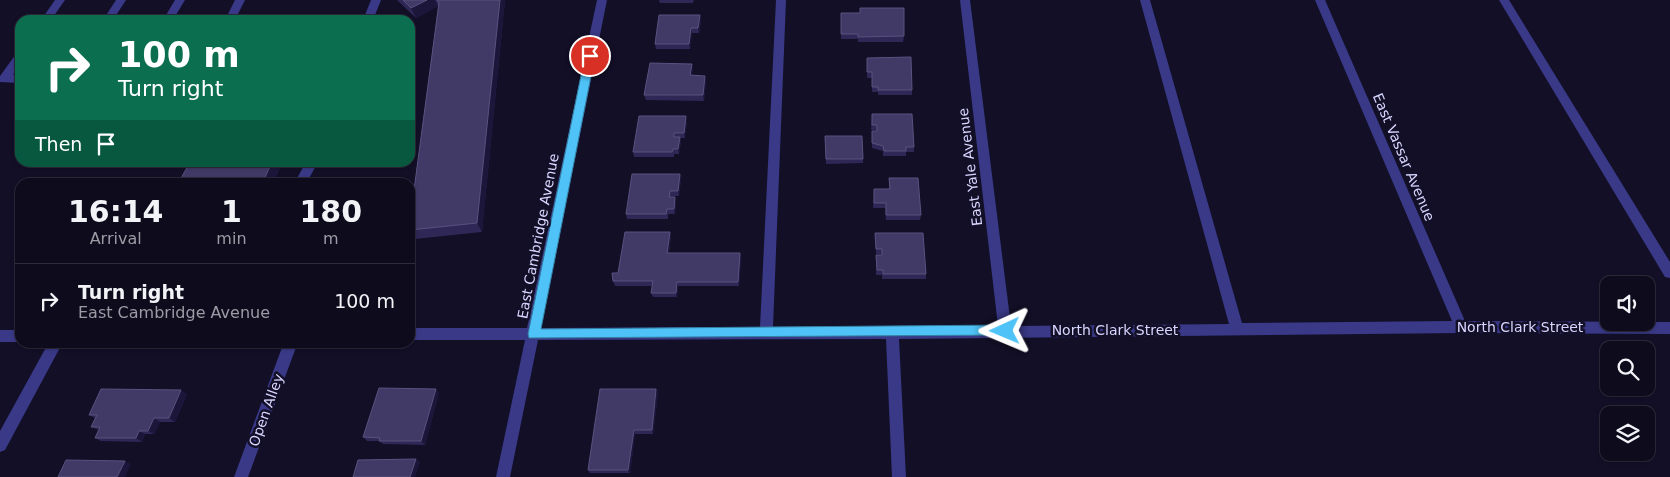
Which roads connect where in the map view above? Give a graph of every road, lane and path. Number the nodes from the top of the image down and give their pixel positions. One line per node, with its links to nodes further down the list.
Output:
1 (60, 0): 12 (street)
2 (121, 0): 13 (street)
3 (180, 0): 14 (street)
4 (240, 0): 15 (street)
5 (376, 0): 16 (street)
6 (602, 0): 29 (street, East Cambridge Avenue)
7 (782, 0): 26 (street)
8 (965, 0): 25 (street, East Yale Avenue)
9 (1145, 0): 24 (street)
10 (1320, 0): 22 (street, East Vassar Avenue)
11 (1504, 0): 21 (street)
12 (50, 15)
13 (111, 15)
14 (171, 15)
15 (232, 15)
16 (370, 15)
17 (15, 63): 18 (street)
18 (15, 79)
19 (309, 167): 20 (street)
20 (303, 178)
21 (1670, 273)
22 (1461, 327): 23 (street, North Clark Street); 24 (street, North Clark Street)
23 (1670, 328)
24 (1237, 329): 25 (street, North Clark Street)
25 (1005, 331): 27 (street, North Clark Street)
26 (766, 333): 27 (street, North Clark Street); 29 (street, North Clark Street)
27 (892, 333): 37 (street)
28 (415, 334): 29 (street, North Clark Street)
29 (534, 334): 36 (street, East Cambridge Avenue)
30 (0, 336): 31 (street)
31 (15, 336)
32 (53, 348): 34 (street)
33 (289, 348): 35 (street, Open Alley)
34 (0, 445)
35 (241, 477)
36 (503, 477)
37 (899, 477)

